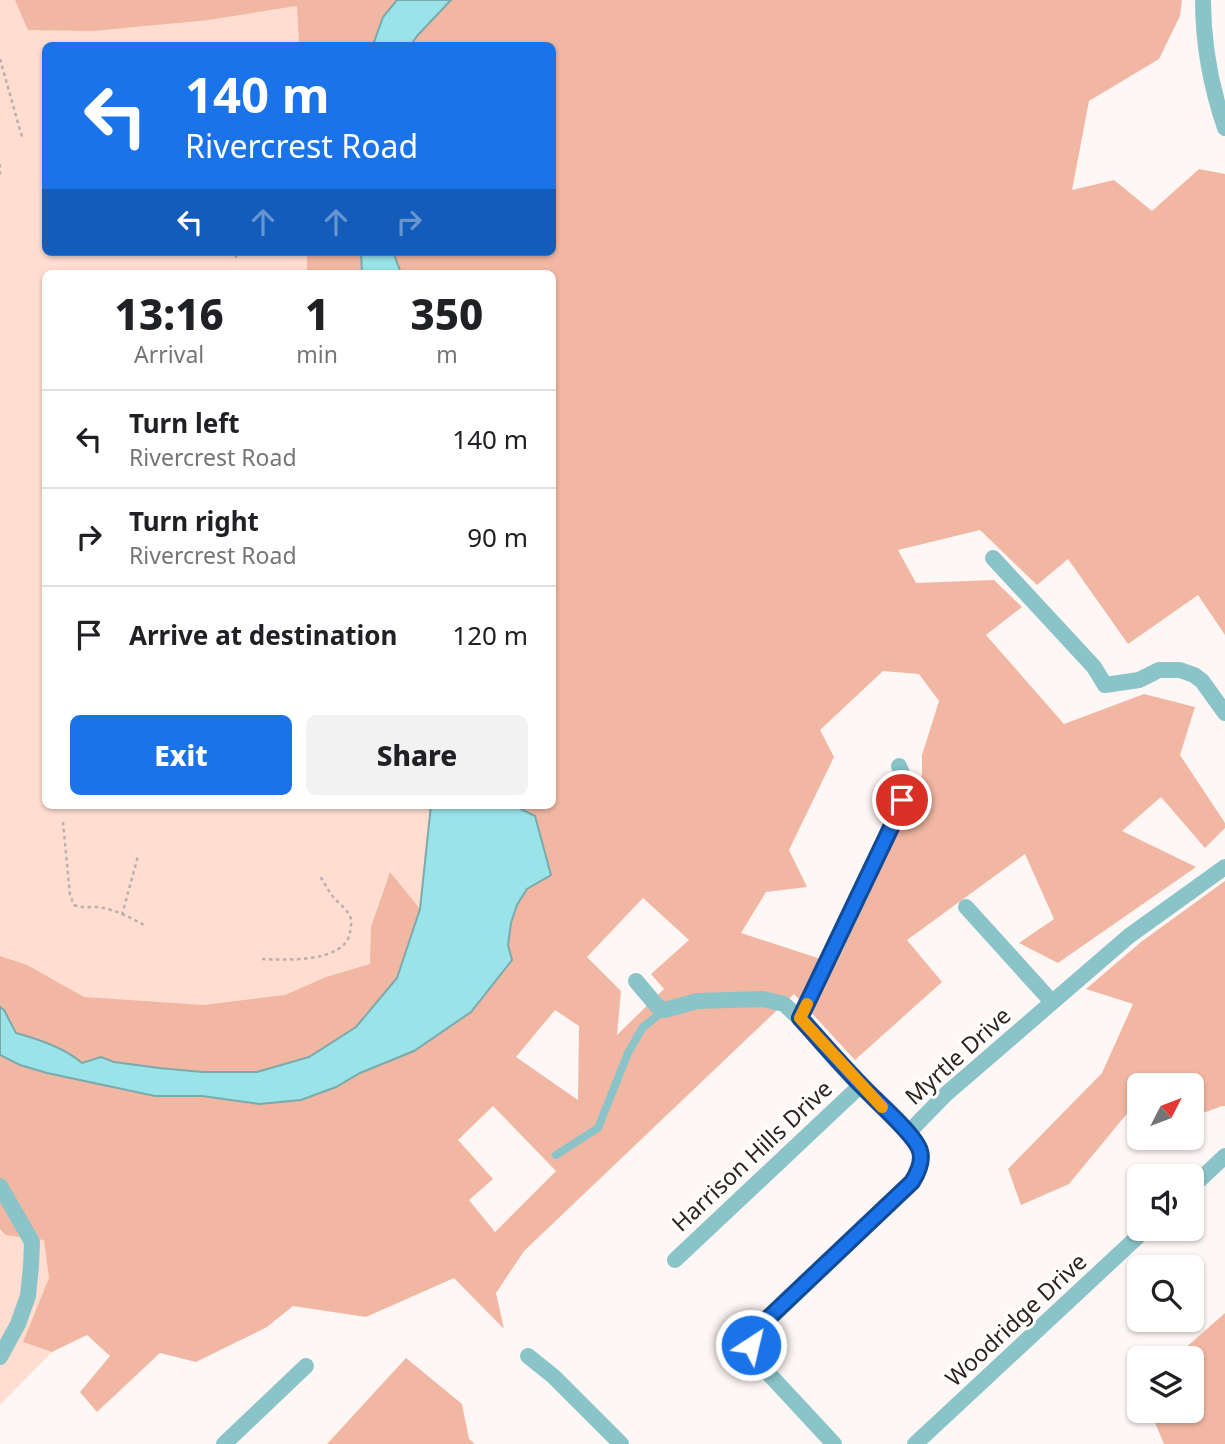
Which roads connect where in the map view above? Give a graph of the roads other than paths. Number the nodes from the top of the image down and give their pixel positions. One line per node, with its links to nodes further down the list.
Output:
1 (1203, 0): 2 (street)
2 (1225, 128)
3 (993, 558): 4 (street)
4 (1225, 713)
5 (899, 766): 11 (street)
6 (1225, 867): 9 (street, Myrtle Drive)
7 (966, 907): 9 (street)
8 (636, 981): 10 (street)
9 (1052, 1002): 13 (street, Myrtle Drive)
10 (665, 1010): 11 (street); 14 (lane)
11 (800, 1018): 12 (street)
12 (861, 1085): 13 (street); 19 (street, Harrison Hills Drive)
13 (908, 1133): 25 (street, Myrtle Drive)
14 (556, 1155)
15 (1225, 1156): 16 (street)
16 (1204, 1176)
17 (0, 1186): 21 (street)
18 (1133, 1241): 26 (street, Woodridge Drive)
19 (675, 1260)
20 (528, 1356): 24 (street)
21 (0, 1357)
22 (306, 1366): 23 (street)
23 (224, 1444)
24 (621, 1444)
25 (834, 1444)
26 (915, 1444)

